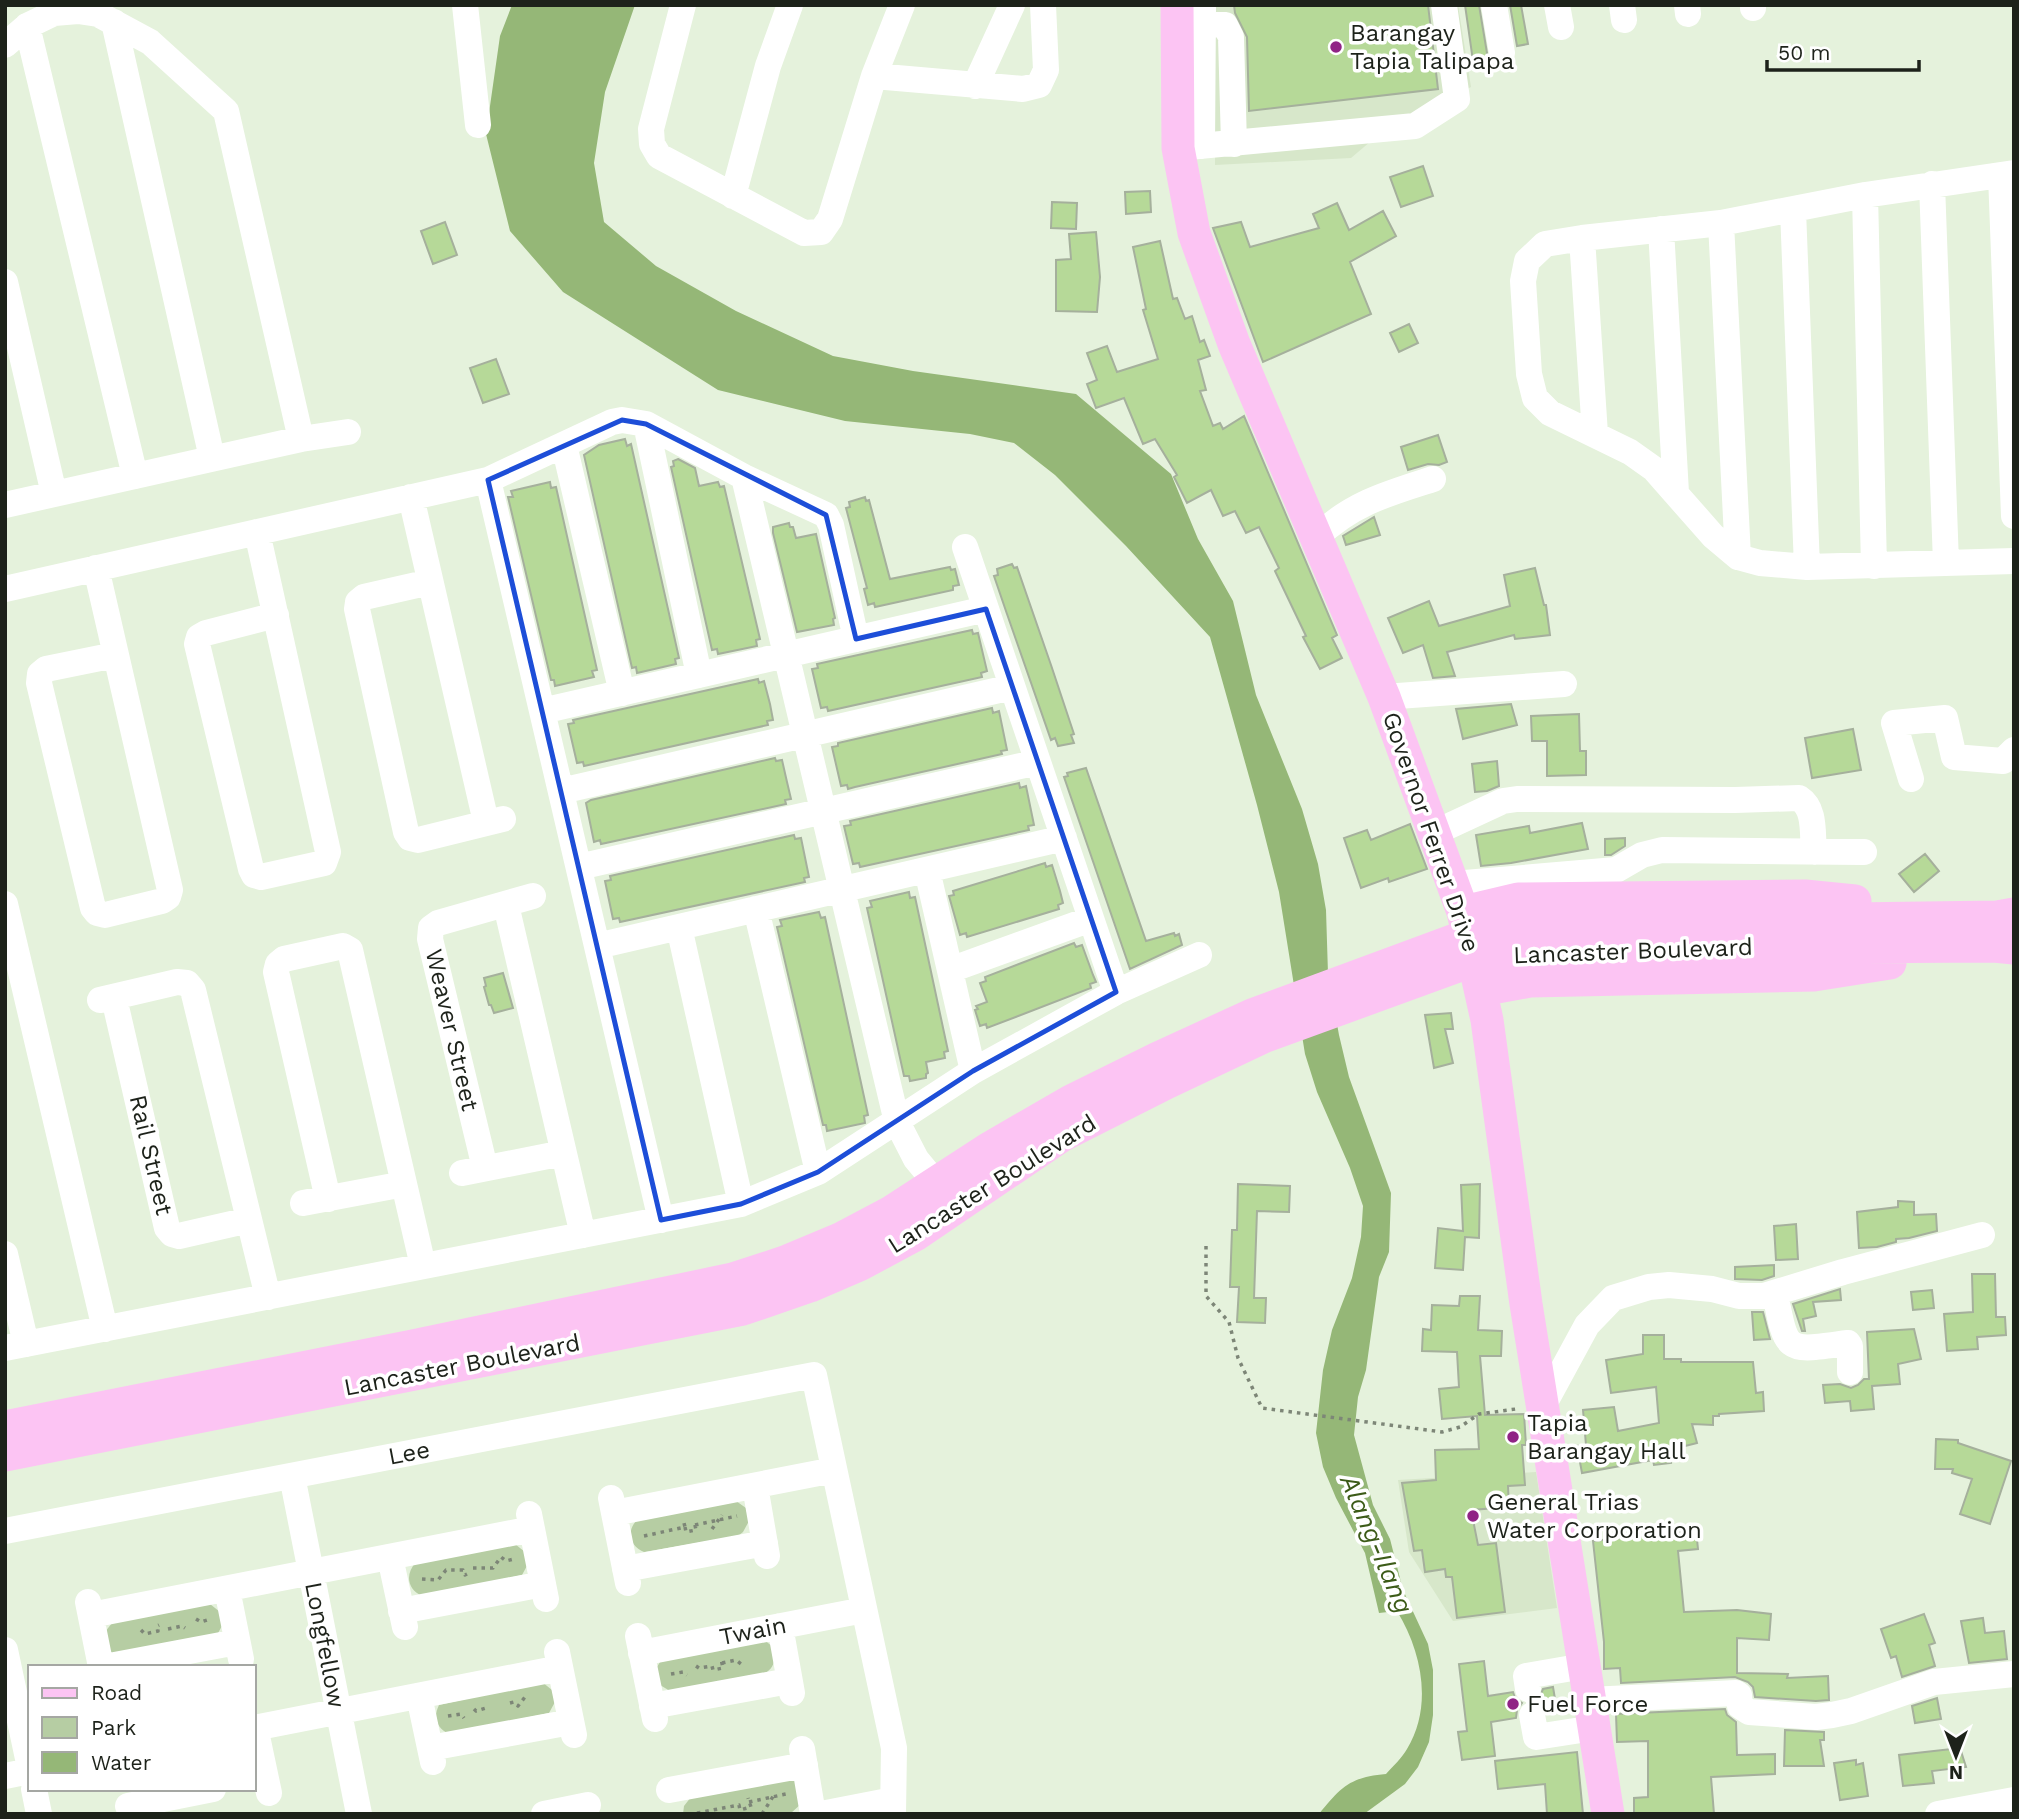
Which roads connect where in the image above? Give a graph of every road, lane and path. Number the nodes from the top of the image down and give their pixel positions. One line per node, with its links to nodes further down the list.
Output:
1 (465, 5): 16 (street)
2 (683, 5): 22 (street)
3 (790, 5): 22 (street)
4 (902, 5): 14 (street)
5 (1012, 5): 15 (street)
6 (1043, 5): 15 (street)
7 (1444, 5): 17 (street)
8 (1494, 5): 13 (street)
9 (1194, 11): 17 (street); 18 (main road, Governor Ferrer Drive)
10 (114, 22): 11 (street); 31 (street); 33 (street)
11 (27, 26): 12 (street); 34 (street)
12 (5, 45)
13 (1502, 53)
14 (874, 76): 15 (street); 22 (street)
15 (975, 86)
16 (478, 125)
17 (1234, 144): 18 (street)
18 (1190, 147): 44 (main road, Governor Ferrer Drive)
19 (2008, 174): 20 (street); 42 (street)
20 (1932, 184): 21 (street); 48 (street)
21 (1865, 195): 23 (street); 49 (street)
22 (733, 196)
23 (1793, 210): 24 (street); 50 (street)
24 (1721, 223): 25 (street); 46 (street)
25 (1661, 229): 26 (street); 38 (street)
26 (1582, 238): 30 (street); 30 (street)
27 (5, 282): 39 (street)
28 (646, 424): 32 (street); 35 (street); 59 (street)
29 (348, 432): 31 (street)
30 (1595, 434): 38 (street)
31 (300, 439): 33 (street)
32 (564, 445): 37 (street); 62 (street)
33 (212, 458): 34 (street)
34 (135, 475): 39 (street)
35 (744, 477): 56 (street); 58 (street)
36 (1433, 479): 44 (street)
37 (488, 480): 40 (street); 64 (street)
38 (1676, 493): 46 (street)
39 (54, 494): 41 (street)
40 (411, 497): 43 (street); 52 (street)
41 (5, 505)
42 (2014, 516)
43 (257, 532): 51 (street); 55 (street)
44 (1317, 537): 63 (main road, Governor Ferrer Drive)
45 (965, 547): 54 (street)
46 (1738, 557): 50 (street)
47 (2014, 561): 48 (street)
48 (1946, 563): 49 (street)
49 (1874, 566): 50 (street)
50 (1807, 567)
51 (96, 568): 53 (street); 57 (street)
52 (430, 582): 52 (street)
53 (5, 589)
54 (986, 609): 56 (street); 61 (street)
55 (275, 615): 55 (street)
56 (856, 639): 58 (street)
57 (116, 655): 57 (street)
58 (786, 655): 59 (street); 65 (street)
59 (699, 675): 62 (street)
60 (1564, 684): 63 (street)
61 (1012, 687): 65 (street); 67 (street)
62 (622, 693): 64 (street)
63 (1384, 697): 71 (main road, Governor Ferrer Drive)
64 (542, 711): 69 (street)
65 (805, 734): 69 (street); 70 (street)
66 (2014, 750): 68 (street)
67 (1038, 762): 70 (street); 72 (street)
68 (1911, 779)
69 (561, 790): 75 (street)
70 (823, 811): 75 (street); 77 (street)
71 (1434, 833): 73 (street); 79 (main road, Governor Ferrer Drive)
72 (1064, 838): 76 (street); 83 (street)
73 (1814, 852): 74 (street); 79 (street)
74 (1864, 852)
75 (579, 867): 86 (street)
76 (926, 870): 77 (street); 88 (street)
77 (842, 889): 81 (street); 94 (street)
78 (533, 896): 80 (street, Weaver Street)
79 (1458, 898): 85 (main road); 89 (main road, Governor Ferrer Drive)
80 (506, 905): 95 (street); 95 (street, Weaver Street)
81 (756, 909): 84 (street); 96 (street)
82 (7, 917): 91 (street)
83 (1091, 919): 88 (street); 90 (street)
84 (679, 927): 86 (street); 99 (street)
85 (2004, 932): 89 (main road); 93 (main road, Lancaster Boulevard)
86 (597, 946): 101 (street)
87 (1199, 955): 90 (street)
88 (950, 970): 92 (street)
89 (1482, 989): 112 (main road, Governor Ferrer Drive)
90 (1116, 992): 92 (street)
91 (17, 1010): 109 (street)
92 (972, 1071): 94 (street)
93 (1134, 1084): 97 (main road, Lancaster Boulevard); 114 (main road, Lancaster Boulevard)
94 (897, 1122): 96 (street); 97 (street)
95 (563, 1153): 102 (street)
96 (818, 1172): 99 (street)
97 (935, 1182): 113 (main road, Lancaster Boulevard)
98 (404, 1184): 98 (street); 106 (street)
99 (741, 1204): 101 (street)
100 (249, 1220): 100 (street, Rail Street); 108 (street, Rail Street)
101 (661, 1220): 102 (street)
102 (583, 1235): 106 (street)
103 (1982, 1235): 107 (street)
104 (1206, 1247): 112 (path)
105 (5, 1254): 110 (street)
106 (424, 1266): 108 (street)
107 (1775, 1293): 111 (street); 112 (street)
108 (268, 1297): 109 (street)
109 (105, 1329): 110 (street)
110 (16, 1346)
111 (1850, 1372)
112 (1543, 1406): 146 (main road, Governor Ferrer Drive)
113 (5, 1427)
114 (5, 1455)
115 (834, 1470): 116 (street, Lee); 117 (street); 132 (street)
116 (292, 1476): 121 (street, Lee); 127 (street, Longfellow)
117 (746, 1487): 118 (street); 120 (path); 124 (street)
118 (686, 1499): 122 (path); 128 (street)
119 (737, 1516): 120 (path)
120 (718, 1520): 122 (path); 124 (path)
121 (5, 1531)
122 (664, 1532): 123 (path); 128 (path)
123 (644, 1536)
124 (698, 1555): 128 (street)
125 (390, 1557): 125 (street); 127 (street)
126 (516, 1559): 129 (path)
127 (311, 1572): 130 (street); 154 (street, Longfellow)
128 (633, 1572)
129 (422, 1579)
130 (218, 1590): 131 (street); 133 (path); 138 (street)
131 (157, 1602): 137 (path); 142 (street)
132 (864, 1610): 135 (street, Twain); 172 (street)
133 (195, 1618): 134 (path); 136 (path)
134 (210, 1619)
135 (772, 1627): 140 (street, Twain); 141 (path); 151 (street)
136 (187, 1629): 138 (path); 138 (path)
137 (141, 1630): 138 (path); 143 (path)
138 (165, 1636): 144 (street)
139 (5, 1650): 161 (street)
140 (717, 1651): 141 (path); 145 (path); 145 (path); 153 (street, Twain)
141 (741, 1664): 151 (path)
142 (108, 1665)
143 (109, 1665)
144 (110, 1665)
145 (695, 1665): 149 (path)
146 (1584, 1666): 155 (main road, Governor Ferrer Drive); 155 (street)
147 (671, 1674): 149 (path)
148 (2014, 1674): 155 (street)
149 (687, 1675): 153 (path)
150 (486, 1683): 152 (street); 157 (path); 160 (street)
151 (723, 1693): 153 (street)
152 (419, 1696): 154 (street); 160 (street)
153 (659, 1710)
154 (339, 1711): 158 (street); 175 (street, Longfellow)
155 (1591, 1714): 180 (main road, Governor Ferrer Drive)
156 (449, 1716): 157 (path)
157 (464, 1718): 160 (path)
158 (256, 1728)
159 (256, 1741): 164 (street)
160 (438, 1752)
161 (28, 1760)
162 (28, 1770): 163 (street)
163 (5, 1776)
164 (263, 1785)
165 (34, 1791): 174 (street)
166 (201, 1791): 170 (street)
167 (669, 1793): 178 (street)
168 (791, 1793): 173 (path)
169 (2014, 1800): 181 (street)
170 (127, 1803)
171 (587, 1803): 176 (street)
172 (893, 1807): 179 (street)
173 (697, 1813): 177 (path)
174 (39, 1814)
175 (359, 1814)
176 (544, 1814)
177 (692, 1814)
178 (814, 1814)
179 (821, 1814)
180 (1608, 1814)
181 (1938, 1814)

